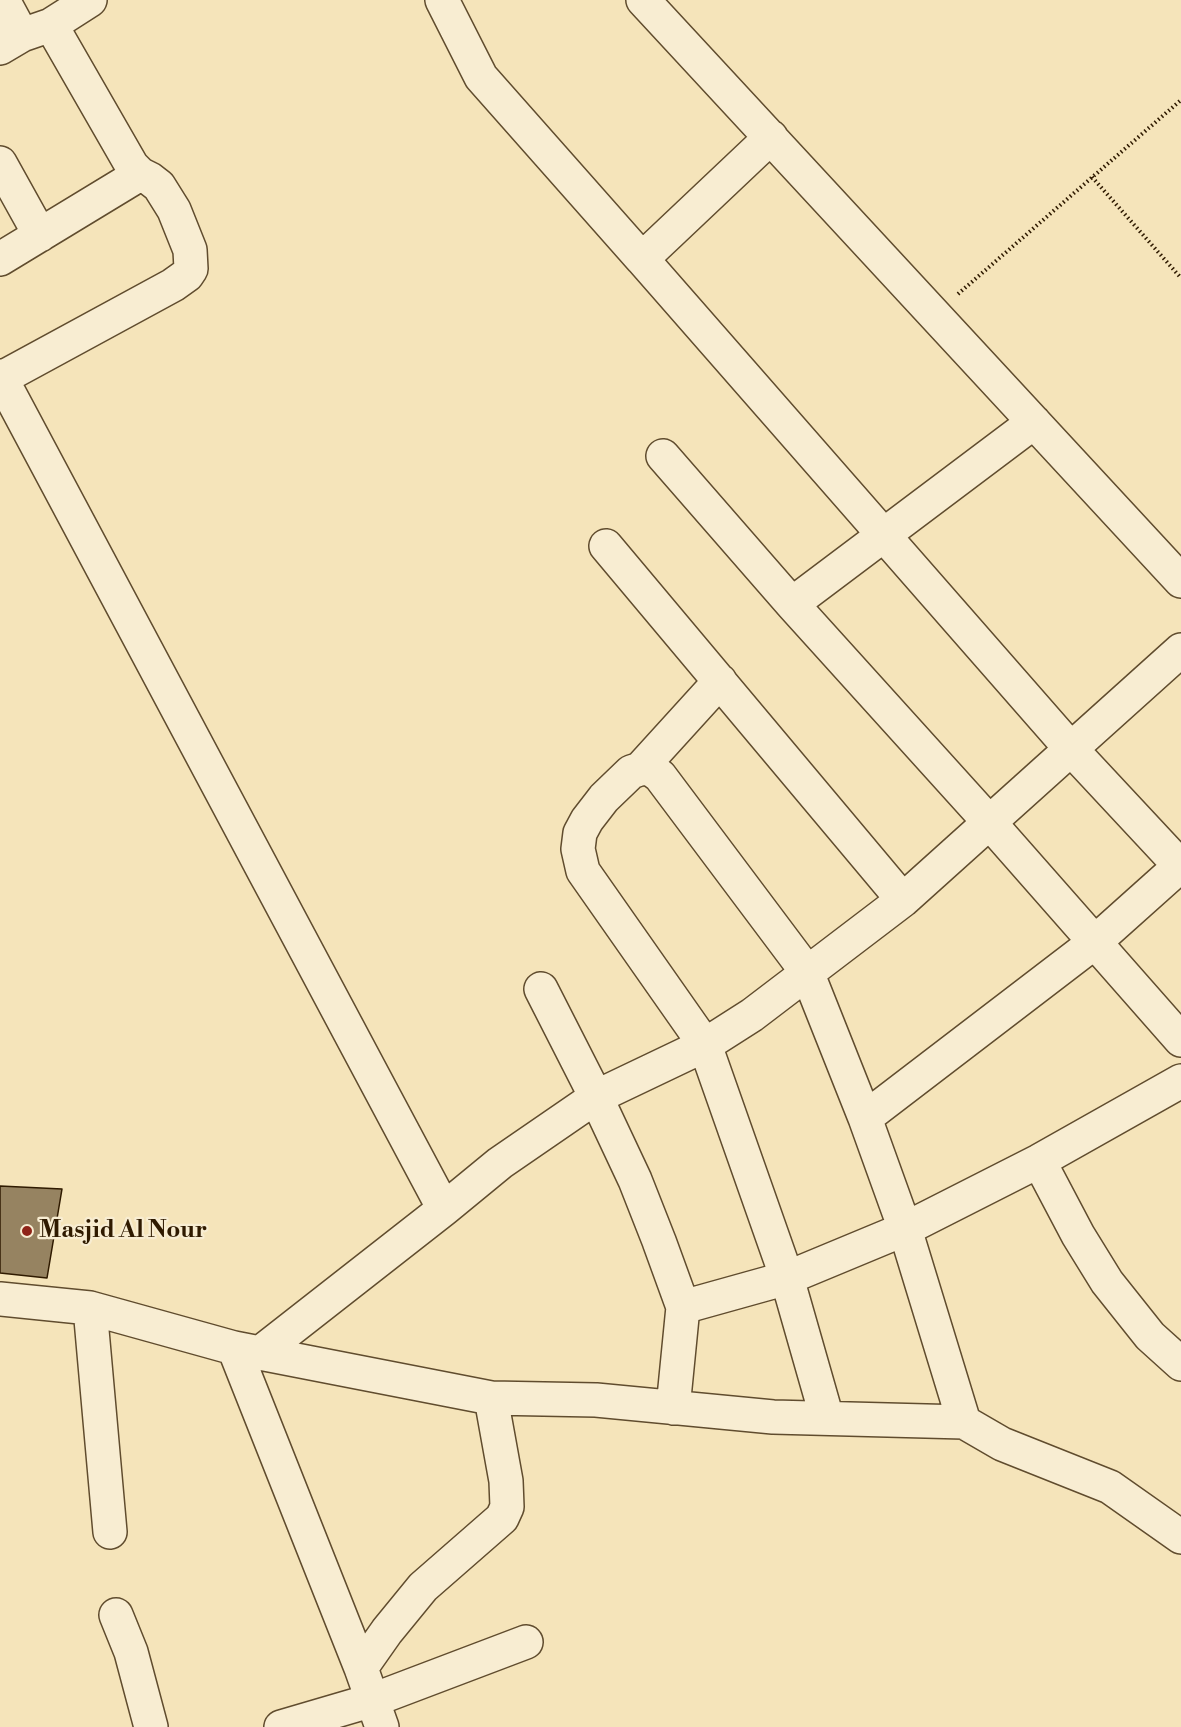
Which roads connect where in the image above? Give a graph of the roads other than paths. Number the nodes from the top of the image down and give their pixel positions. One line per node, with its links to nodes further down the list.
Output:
1 (3, 0): 5 (street)
2 (90, 0): 5 (street)
3 (442, 0): 11 (street)
4 (644, 0): 6 (street)
5 (25, 36): 8 (street)
6 (771, 137): 11 (street); 13 (street)
7 (0, 163): 9 (street)
8 (140, 174): 9 (street); 12 (street)
9 (40, 235): 10 (street)
10 (0, 259)
11 (642, 259): 15 (street)
12 (0, 378): 35 (street)
13 (1035, 422): 15 (street); 17 (street)
14 (663, 456): 18 (street)
15 (884, 537): 18 (street); 21 (street)
16 (606, 546): 20 (street)
17 (1181, 581)
18 (792, 604): 23 (street)
19 (1181, 650): 21 (street)
20 (720, 681): 22 (street); 25 (street)
21 (1071, 749): 23 (street); 24 (street)
22 (640, 769): 27 (street); 30 (street)
23 (990, 823): 25 (street); 26 (street)
24 (1181, 866): 26 (street)
25 (903, 900): 27 (street)
26 (1095, 942): 29 (street); 33 (street)
27 (807, 972): 30 (street); 33 (street)
28 (541, 989): 32 (street)
29 (1181, 1040)
30 (705, 1045): 32 (street); 37 (street)
31 (1181, 1081): 34 (street)
32 (596, 1097): 35 (street); 39 (street)
33 (865, 1118): 36 (street)
34 (1039, 1161): 36 (street); 42 (street)
35 (444, 1209): 41 (street)
36 (905, 1229): 37 (street); 46 (street)
37 (788, 1278): 39 (street); 45 (street)
38 (0, 1299): 40 (street)
39 (683, 1307): 44 (street)
40 (90, 1308): 41 (street); 47 (street)
41 (247, 1350): 43 (street); 51 (street)
42 (1181, 1364)
43 (491, 1398): 44 (street); 51 (street)
44 (673, 1408): 45 (street)
45 (827, 1418): 46 (street)
46 (964, 1422): 48 (street)
47 (110, 1533)
48 (1181, 1537)
49 (116, 1615): 53 (street)
50 (526, 1642): 52 (street)
51 (361, 1668): 52 (street)
52 (378, 1714): 54 (street)
53 (151, 1727)
54 (281, 1727)

